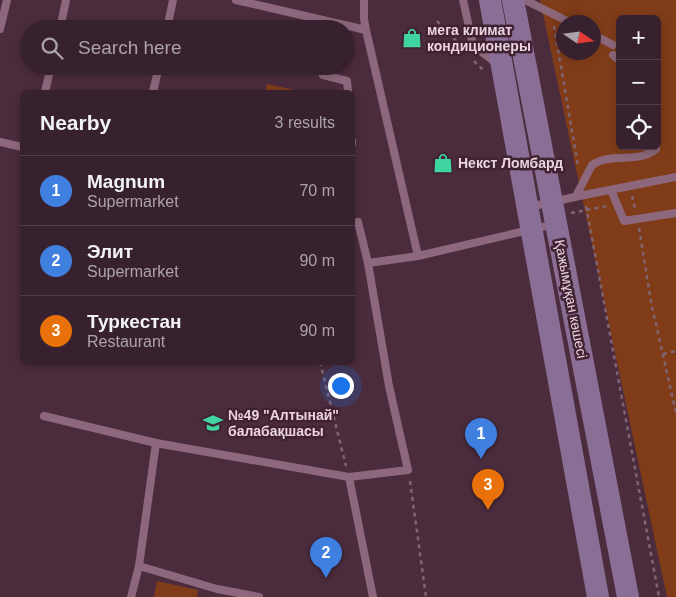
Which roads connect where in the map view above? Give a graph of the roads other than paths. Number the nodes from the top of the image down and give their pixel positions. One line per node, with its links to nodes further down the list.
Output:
1 (7, 0): 15 (lane)
2 (66, 0): 11 (lane)
3 (173, 0): 12 (lane)
4 (236, 0): 13 (lane)
5 (364, 0): 16 (lane)
6 (463, 0): 19 (lane)
7 (490, 0): 19 (main road, Қажымұқан көшесі)
8 (514, 0): 34 (main road, Қажымұқан көшесі)
9 (525, 0): 10 (lane)
10 (556, 16)
11 (62, 20)
12 (169, 20)
13 (323, 20)
14 (355, 27): 16 (lane)
15 (0, 29)
16 (366, 30): 37 (lane)
17 (601, 38): 18 (lane)
18 (613, 44)
19 (502, 68): 32 (main road, Қажымұқан көшесі)
20 (49, 75): 23 (lane)
21 (157, 75): 24 (lane)
22 (322, 75): 25 (lane)
23 (45, 90)
24 (154, 90)
25 (348, 90)
26 (0, 142): 27 (lane)
27 (20, 147)
28 (655, 150): 31 (lane)
29 (676, 177): 30 (lane)
30 (611, 190): 31 (lane); 33 (lane)
31 (580, 195): 34 (lane)
32 (528, 208): 34 (lane); 36 (main road, Қажымұқан көшесі)
33 (676, 213)
34 (555, 214): 36 (lane); 49 (main road, Қажымұқан көшесі)
35 (355, 223): 38 (lane)
36 (531, 230): 37 (lane); 42 (main road, Қажымұқан көшесі)
37 (418, 256): 38 (lane)
38 (368, 263): 41 (lane)
39 (44, 416): 40 (lane)
40 (156, 443): 41 (lane); 43 (lane)
41 (349, 477): 46 (lane)
42 (592, 564): 47 (main road); 48 (main road, Қажымұқан көшесі)
43 (139, 566): 44 (lane); 45 (lane)
44 (131, 597)
45 (259, 597)
46 (373, 597)
47 (593, 597)
48 (598, 597)
49 (628, 597)

